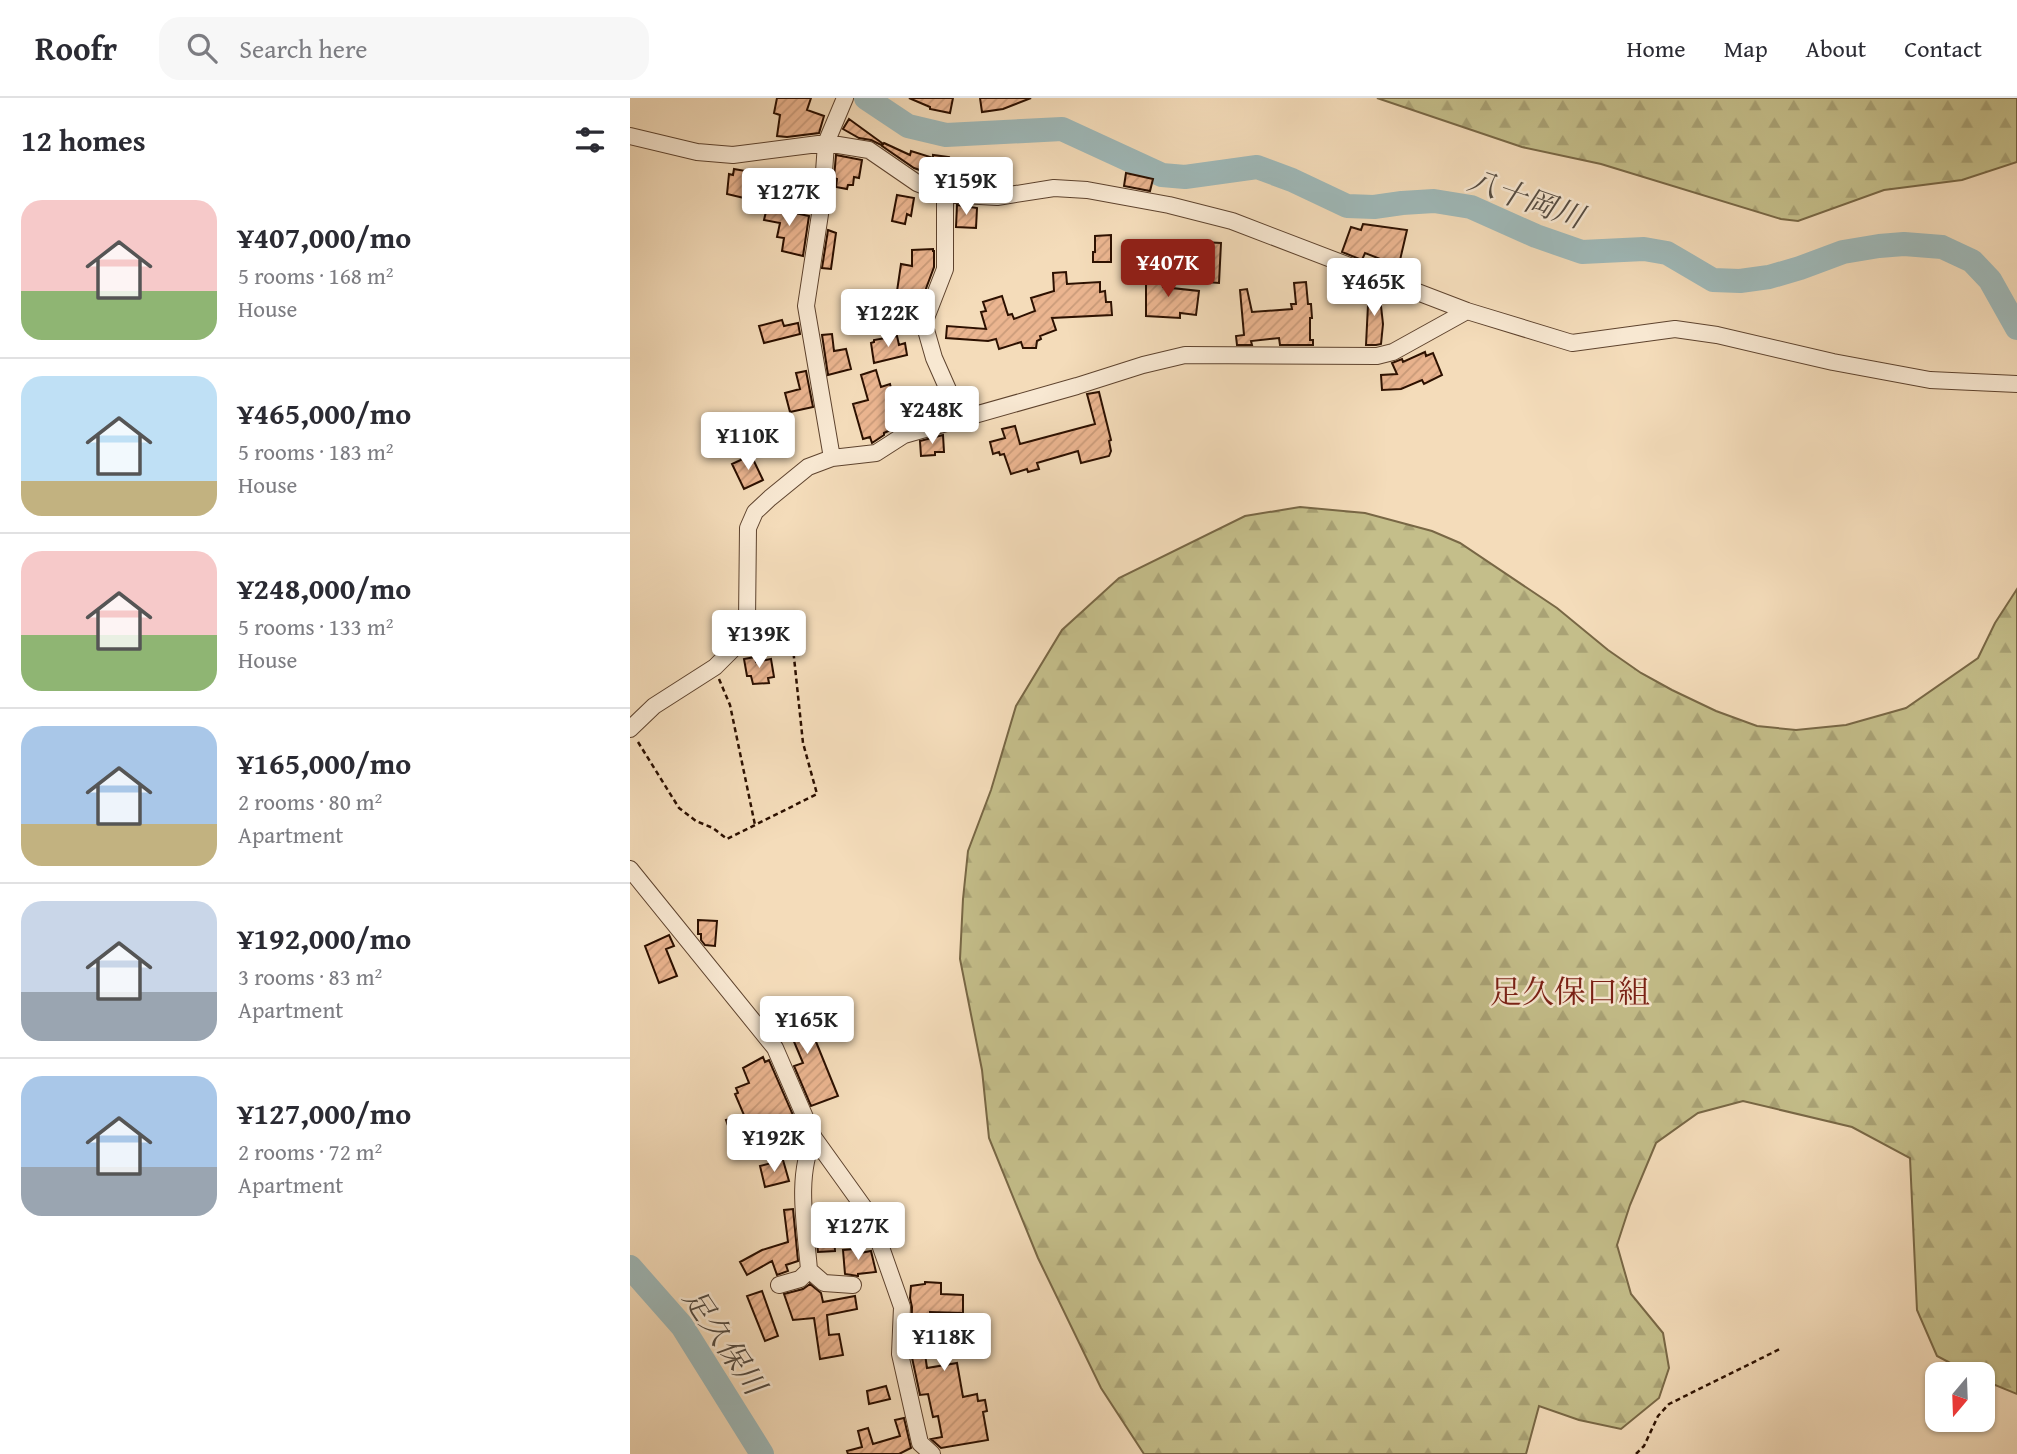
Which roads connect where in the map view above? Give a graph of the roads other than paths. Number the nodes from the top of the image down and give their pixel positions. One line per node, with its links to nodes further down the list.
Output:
1 (845, 99): 3 (street)
2 (630, 136): 3 (street)
3 (826, 143): 4 (street); 8 (street)
4 (945, 194): 5 (street); 7 (street)
5 (1467, 311): 6 (street); 7 (street)
6 (2017, 384)
7 (961, 419): 8 (street)
8 (832, 458): 9 (street)
9 (630, 729)
10 (630, 869): 11 (street)
11 (814, 1138): 12 (street); 15 (street)
12 (809, 1270): 13 (street); 14 (street)
13 (779, 1285)
14 (853, 1285)
15 (932, 1454)

